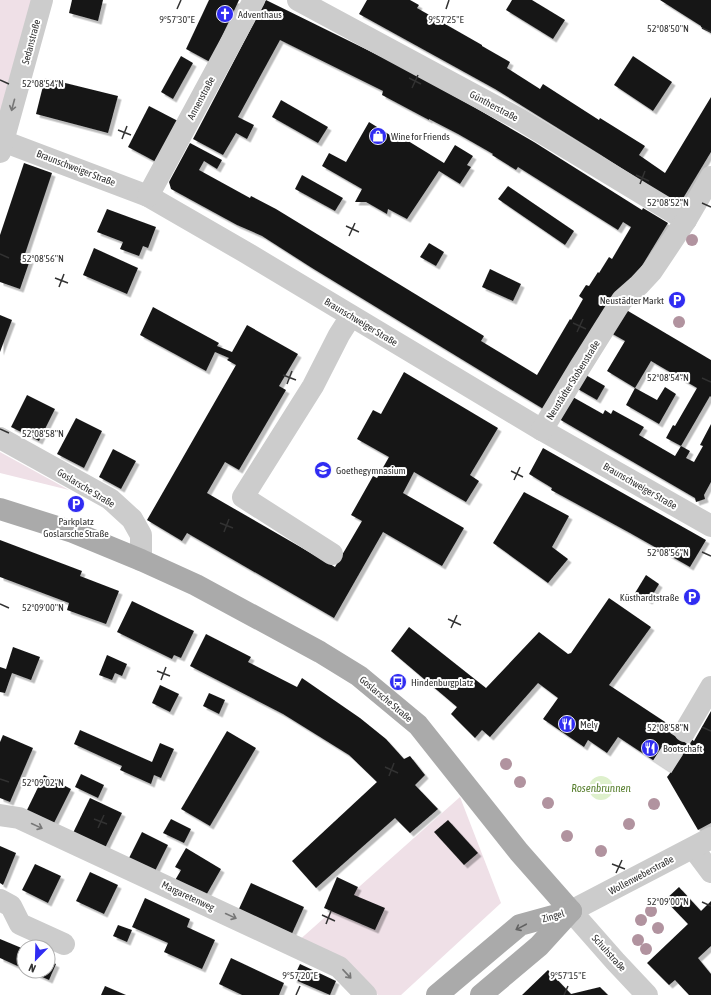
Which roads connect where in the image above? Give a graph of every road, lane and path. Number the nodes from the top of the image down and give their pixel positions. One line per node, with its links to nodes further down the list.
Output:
1 (42, 0): 4 (street, Sedanstraße, one-way to 4)
2 (254, 0): 6 (street, Annenstraße)
3 (298, 0): 7 (street, Güntherstraße)
4 (1, 144): 6 (street, Braunschweiger Straße)
5 (711, 177): 7 (street)
6 (148, 196): 8 (street, Braunschweiger Straße)
7 (686, 220): 9 (street, Neustädter Stobenstraße)
8 (351, 316): 9 (street, Braunschweiger Straße); 13 (street)
9 (542, 430): 12 (street, Braunschweiger Straße)
10 (0, 438): 14 (street, Goslarsche Straße)
11 (0, 509): 14 (main road, Goslarsche Straße)
12 (711, 526)
13 (332, 554)
14 (141, 560): 21 (main road, Goslarsche Straße)
15 (711, 687): 16 (street)
16 (685, 731)
17 (0, 815): 24 (street, Margaretenweg, one-way to 24)
18 (702, 843): 19 (street); 21 (street, Wollenweberstraße)
19 (711, 872)
20 (0, 900): 22 (street)
21 (571, 911): 23 (main road, Zingel); 25 (main road, Zingel, one-way to 25); 26 (street, Schuhstraße)
22 (64, 944)
23 (491, 992)
24 (366, 995)
25 (437, 995)
26 (647, 995)

